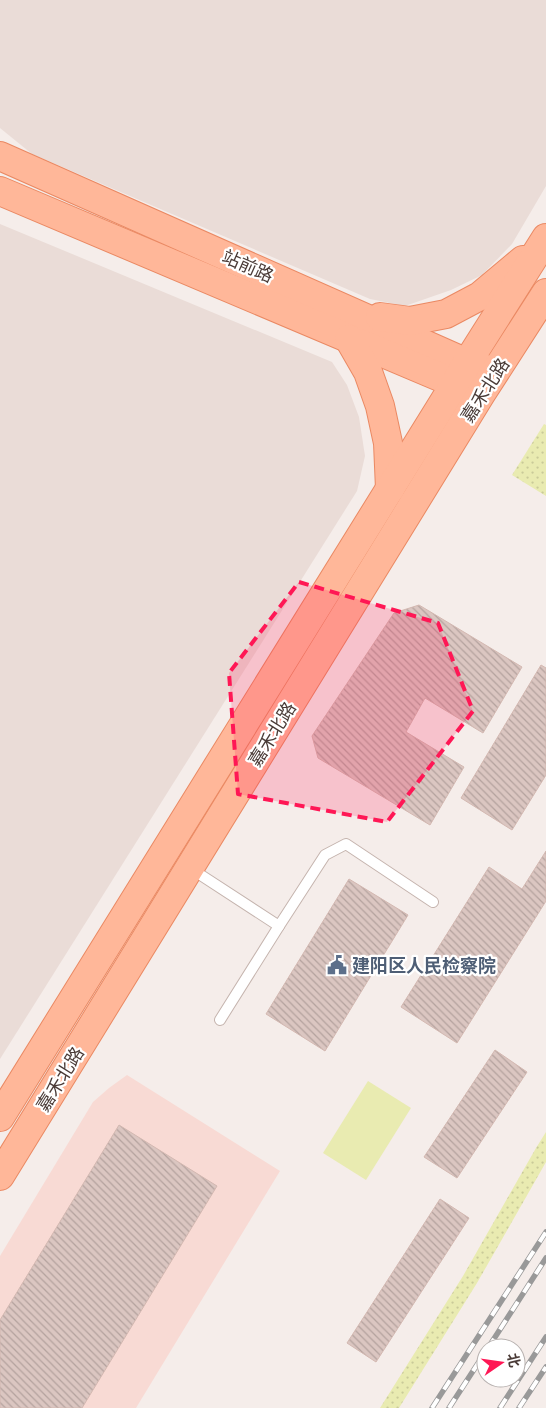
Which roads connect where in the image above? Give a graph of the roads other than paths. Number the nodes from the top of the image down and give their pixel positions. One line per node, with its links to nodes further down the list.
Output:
1 (3, 156): 5 (main road, 站前路)
2 (0, 190): 6 (main road, 站前路)
3 (544, 241): 5 (main road); 8 (main road, 嘉禾北路)
4 (546, 294): 7 (main road, 嘉禾北路)
5 (356, 313): 8 (main road, 站前路)
6 (349, 339): 8 (main road, 站前路); 10 (main road)
7 (496, 372): 8 (main road, 站前路); 9 (main road, 嘉禾北路)
8 (461, 374): 9 (main road, 站前路); 10 (main road, 嘉禾北路)
9 (481, 394): 11 (main road, 嘉禾北路)
10 (390, 489): 15 (main road, 嘉禾北路)
11 (190, 868): 13 (lane); 16 (main road, 嘉禾北路)
12 (433, 902): 13 (lane)
13 (279, 926): 14 (lane)
14 (220, 1020)
15 (0, 1117)
16 (0, 1176)

